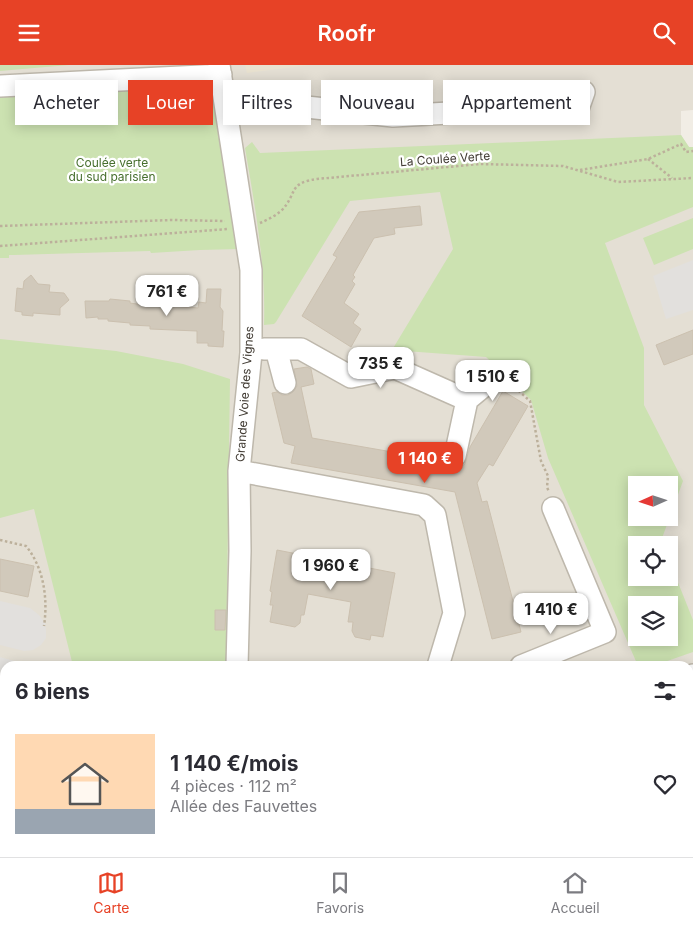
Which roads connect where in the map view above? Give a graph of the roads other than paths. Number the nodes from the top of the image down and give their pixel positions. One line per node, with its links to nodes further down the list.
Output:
1 (220, 70): 2 (street); 5 (street, Grande Voie des Vignes)
2 (0, 86)
3 (311, 108): 4 (street)
4 (443, 114)
5 (251, 349): 6 (street); 11 (street, Grande Voie des Vignes)
6 (276, 349): 8 (street); 9 (street)
7 (496, 376): 9 (street)
8 (285, 383)
9 (467, 400): 10 (street)
10 (455, 457)
11 (239, 471): 13 (street, Grande Voie des Vignes); 14 (street)
12 (553, 508): 15 (street)
13 (236, 661)
14 (440, 661)
15 (534, 661)

